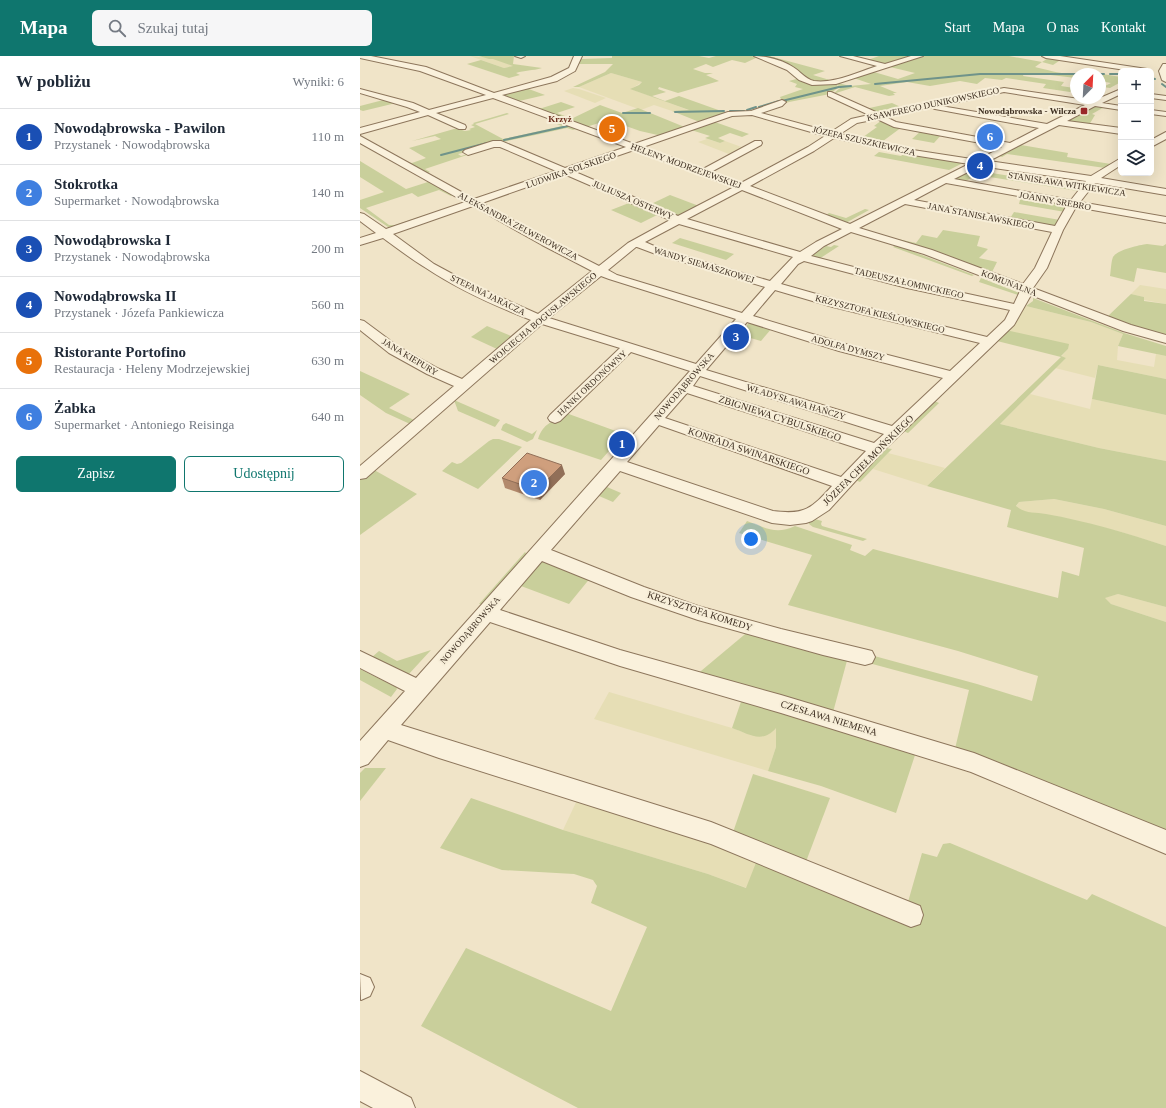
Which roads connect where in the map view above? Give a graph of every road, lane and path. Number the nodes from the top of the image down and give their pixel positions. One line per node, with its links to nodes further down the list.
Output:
1 (360, 56): 15 (street, HELENY MODRZEJEWSKIEJ)
2 (578, 56): 15 (street)
3 (758, 56): 7 (street)
4 (844, 56): 7 (street)
5 (919, 56): 7 (street)
6 (1046, 56): 8 (street)
7 (886, 66)
8 (1124, 68)
9 (1154, 73): 10 (street)
10 (1164, 77)
11 (1118, 90): 16 (street, NOWODĄBROWSKA)
12 (360, 91): 26 (street)
13 (831, 94): 29 (street)
14 (1118, 94): 18 (street, NOWODĄBROWSKA)
15 (493, 96): 26 (street); 43 (street, HELENY MODRZEJEWSKIEJ)
16 (1106, 96)
17 (1154, 96): 19 (street)
18 (1106, 97)
19 (1166, 98)
20 (1070, 100): 23 (street, KSAWEREGO DUNIKOWSKIEGO)
21 (782, 102): 27 (street, LUDWIKA SOLSKIEGO)
22 (1093, 104): 24 (street, KSAWEREGO DUNIKOWSKIEGO); 30 (street, NOWODĄBROWSKA)
23 (928, 106): 29 (street, KSAWEREGO DUNIKOWSKIEGO); 32 (street)
24 (1118, 108)
25 (1154, 112): 28 (street)
26 (429, 113): 31 (street); 34 (street)
27 (752, 113): 35 (street, JÓZEFA SZUSZKIEWICZA); 43 (street, LUDWIKA SOLSKIEGO)
28 (1166, 114)
29 (877, 116): 35 (street, KSAWEREGO DUNIKOWSKIEGO); 42 (street)
30 (1057, 122): 32 (street, NOWODĄBROWSKA); 33 (street)
31 (462, 127)
32 (1047, 127): 42 (street, NOWODĄBROWSKA)
33 (1118, 131)
34 (360, 132)
35 (834, 135): 46 (street, JÓZEFA SZUSZKIEWICZA); 53 (street, KSAWEREGO DUNIKOWSKIEGO)
36 (1154, 136): 37 (street)
37 (1165, 137): 39 (street)
38 (360, 139): 58 (street, ALEKSANDRA ZELWEROWICZA)
39 (1154, 142)
40 (758, 143): 50 (street)
41 (1154, 145): 44 (street)
42 (1010, 146): 46 (street, NOWODĄBROWSKA)
43 (636, 147): 49 (street, LUDWIKA SOLSKIEGO); 50 (street, HELENY MODRZEJEWSKIEJ)
44 (1166, 147)
45 (468, 152): 49 (street, JULIUSZA OSTERWY)
46 (978, 163): 48 (street, NOWODĄBROWSKA); 51 (street, JÓZEFA SZUSZKIEWICZA)
47 (1118, 163): 51 (street, JÓZEFA CHEŁMOŃSKIEGO)
48 (968, 168): 52 (street, NOWODĄBROWSKA); 54 (street, STANISŁAWA WITKIEWICZA)
49 (566, 171): 58 (street, LUDWIKA SOLSKIEGO); 61 (street, JULIUSZA OSTERWY)
50 (704, 172): 53 (street, HELENY MODRZEJEWSKIEJ)
51 (1093, 179): 54 (street, JÓZEFA CHEŁMOŃSKIEGO); 55 (street, JÓZEFA SZUSZKIEWICZA)
52 (944, 180): 56 (street, NOWODĄBROWSKA); 59 (street, JOANNY SREBRO)
53 (741, 186): 61 (street, WOJCIECHA BOGUSŁAWSKIEGO); 63 (street, HELENY MODRZEJEWSKIEJ)
54 (1086, 187): 57 (street, STANISŁAWA WITKIEWICZA); 59 (street, JÓZEFA CHEŁMOŃSKIEGO)
55 (1166, 192)
56 (904, 201): 63 (street, NOWODĄBROWSKA); 64 (street, JANA STANISŁAWSKIEGO)
57 (1166, 201)
58 (474, 203): 65 (street, LUDWIKA SOLSKIEGO); 69 (street, ALEKSANDRA ZELWEROWICZA)
59 (1073, 204): 62 (street, JOANNY SREBRO); 64 (street, JÓZEFA CHEŁMOŃSKIEGO)
60 (360, 216): 65 (street, STEFANA JARACZA)
61 (678, 220): 67 (street, WOJCIECHA BOGUSŁAWSKIEGO); 68 (street, JULIUSZA OSTERWY)
62 (1166, 220)
63 (850, 229): 68 (street, NOWODĄBROWSKA); 71 (street, KOMUNALNA)
64 (1058, 230): 71 (street, JÓZEFA CHEŁMOŃSKIEGO)
65 (385, 234): 66 (street, LUDWIKA SOLSKIEGO); 74 (street, STEFANA JARACZA)
66 (360, 242)
67 (636, 242): 69 (street, WOJCIECHA BOGUSŁAWSKIEGO); 70 (street, WANDY SIEMASZKOWEJ)
68 (802, 256): 70 (street, NOWODĄBROWSKA); 72 (street, TADEUSZA ŁOMNICKIEGO)
69 (601, 270): 73 (street, ALEKSANDRA ZELWEROWICZA); 74 (street, WOJCIECHA BOGUSŁAWSKIEGO)
70 (773, 285): 73 (street, NOWODĄBROWSKA); 77 (street, KRZYSZTOFA KIEŚLOWSKIEGO)
71 (1026, 289): 72 (street, JÓZEFA CHEŁMOŃSKIEGO); 76 (street, KOMUNALNA)
72 (1017, 308): 77 (street, JÓZEFA CHEŁMOŃSKIEGO)
73 (744, 318): 79 (street, NOWODĄBROWSKA); 80 (street, ADOLFA DYMSZY)
74 (540, 319): 78 (street, STEFANA JARACZA); 81 (street, WOJCIECHA BOGUSŁAWSKIEGO)
75 (360, 324): 81 (street, JANA KIEPURY)
76 (1166, 339)
77 (988, 341): 80 (street, JÓZEFA CHEŁMOŃSKIEGO)
78 (630, 347): 79 (street, STEFANA JARACZA); 83 (street, HANKI ORDONÓWNY)
79 (698, 370): 82 (street, NOWODĄBROWSKA); 85 (street, WŁADYSŁAWA HAŃCZY)
80 (952, 376): 85 (street, JÓZEFA CHEŁMOŃSKIEGO)
81 (463, 386): 88 (street, WOJCIECHA BOGUSŁAWSKIEGO)
82 (683, 387): 84 (street, NOWODĄBROWSKA); 86 (street, ZBIGNIEWA CYBULSKIEGO)
83 (555, 418)
84 (655, 419): 87 (street, NOWODĄBROWSKA); 89 (street, KONRADA SWINARSKIEGO)
85 (895, 432): 86 (street, JÓZEFA CHEŁMOŃSKIEGO)
86 (877, 449): 89 (street, JÓZEFA CHEŁMOŃSKIEGO)
87 (616, 464): 89 (street, JÓZEFA CHEŁMOŃSKIEGO); 90 (street, NOWODĄBROWSKA)
88 (360, 474)
89 (843, 484)
90 (539, 552): 91 (street, NOWODĄBROWSKA); 92 (street, KRZYSZTOFA KOMEDY)
91 (485, 613): 94 (street, NOWODĄBROWSKA); 97 (street, CZESŁAWA NIEMENA)
92 (865, 657)
93 (360, 659): 94 (street)
94 (419, 689): 95 (street, NOWODĄBROWSKA)
95 (384, 729): 96 (street, NOWODĄBROWSKA); 98 (street)
96 (360, 757)
97 (1166, 842)
98 (911, 915)
99 (360, 1085): 100 (street)
100 (401, 1108)

